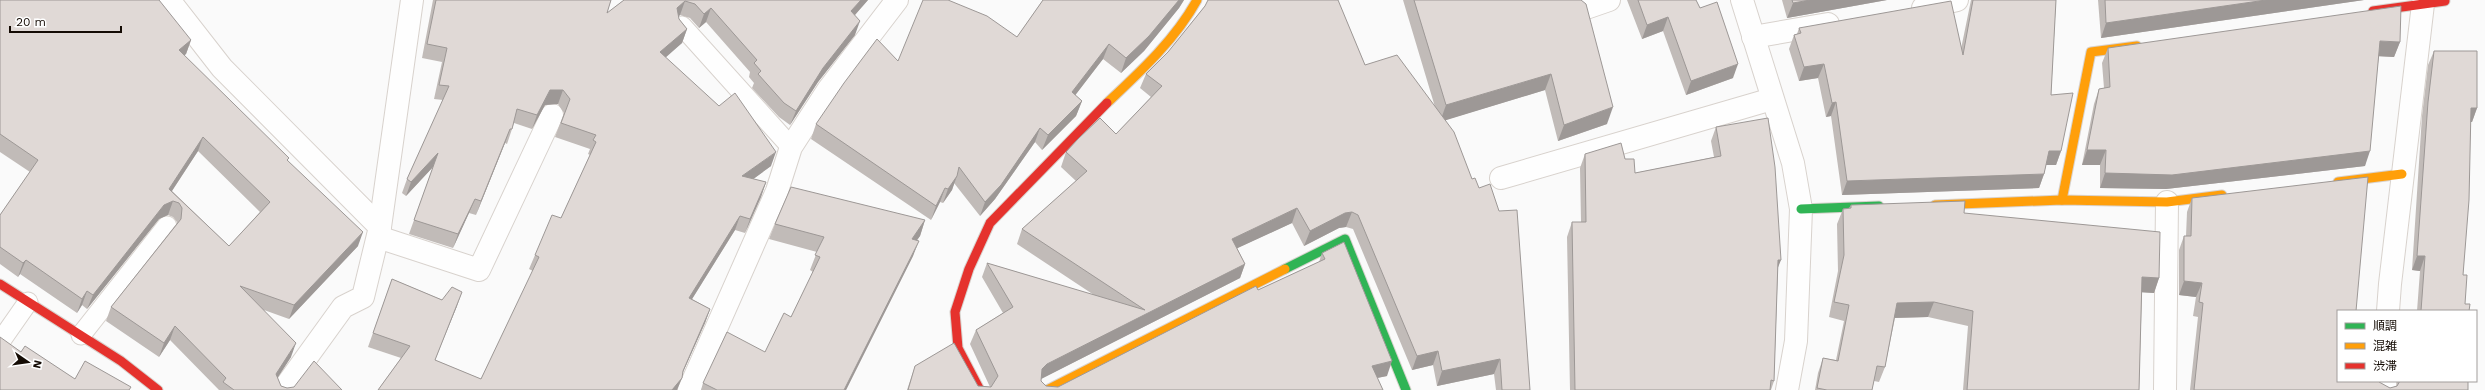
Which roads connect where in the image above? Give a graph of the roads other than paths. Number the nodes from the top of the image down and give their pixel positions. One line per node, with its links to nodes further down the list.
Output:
1 (168, 0): 31 (street)
2 (412, 0): 31 (street)
3 (897, 0): 20 (street)
4 (1197, 0): 40 (street)
5 (1609, 0): 11 (street)
6 (1742, 0): 16 (street)
7 (1957, 0): 12 (street)
8 (2445, 2): 10 (street)
9 (2397, 4): 10 (street); 13 (street)
10 (2423, 4): 21 (street)
11 (1583, 9)
12 (1902, 11)
13 (2366, 12)
14 (1847, 21): 16 (street)
15 (682, 26): 20 (lane)
16 (1753, 37): 18 (street)
17 (2146, 44): 25 (street)
18 (1772, 99): 22 (street); 29 (street)
19 (552, 115): 31 (street)
20 (791, 147): 39 (street)
21 (2402, 174): 23 (street); 34 (street)
22 (1501, 178)
23 (2332, 182)
24 (2230, 194): 26 (street)
25 (2062, 200): 26 (street); 27 (street)
26 (2167, 202): 44 (street)
27 (1928, 205)
28 (1888, 206): 29 (street)
29 (1802, 209): 43 (street)
30 (167, 226): 35 (lane)
31 (379, 232): 38 (street)
32 (0, 284): 33 (street)
33 (28, 302): 35 (street); 36 (lane)
34 (2388, 310)
35 (81, 335): 37 (street)
36 (0, 342)
37 (158, 390)
38 (283, 390)
39 (689, 390)
40 (980, 390)
41 (1046, 390): 42 (street)
42 (1406, 390)
43 (1787, 390)
44 (2165, 390)

